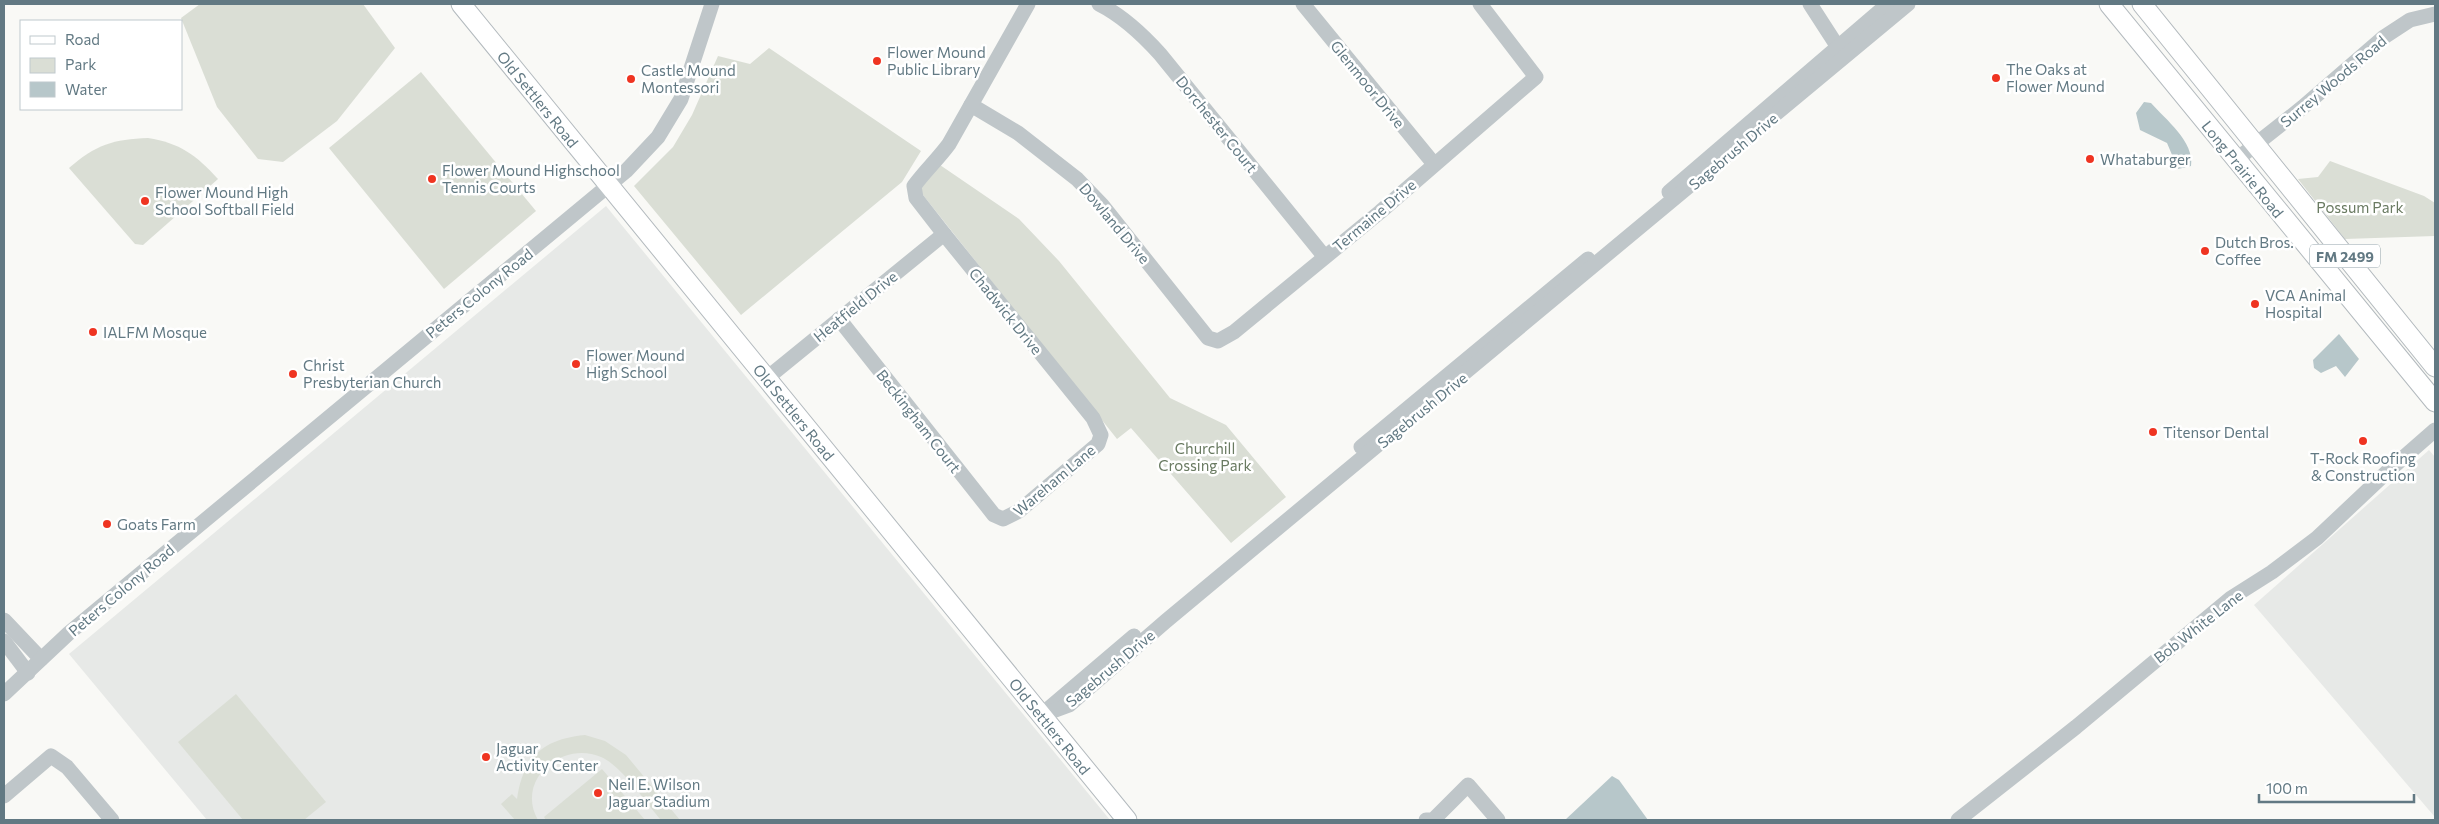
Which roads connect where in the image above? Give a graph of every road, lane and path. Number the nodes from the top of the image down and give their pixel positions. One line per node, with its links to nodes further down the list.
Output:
1 (461, 4): 17 (main road, Old Settlers Road)
2 (712, 4): 17 (street, Peters Colony Road)
3 (1028, 4): 13 (street)
4 (1099, 4): 19 (street, Dorchester Court)
5 (1303, 4): 16 (street, Glenmoor Drive)
6 (1810, 4): 12 (street)
7 (2109, 4): 15 (main road, Long Prairie Road / FM 2499)
8 (2142, 4): 14 (main road, Long Prairie Road / FM 2499)
9 (1486, 6): 16 (street, Termaine Drive)
10 (1899, 6): 12 (street, Sagebrush Drive)
11 (2435, 14): 14 (street, Surrey Woods Road)
12 (1841, 52): 33 (street, Sagebrush Drive)
13 (970, 104): 18 (street, Chadwick Drive); 21 (street, Dowland Drive)
14 (2256, 144): 15 (street, Surrey Woods Road); 22 (main road, Long Prairie Road / FM 2499)
15 (2236, 160): 24 (main road, Long Prairie Road / FM 2499)
16 (1434, 164): 19 (street, Termaine Drive)
17 (608, 186): 23 (main road, Old Settlers Road); 30 (street, Peters Colony Road)
18 (944, 234): 20 (street, Heatfield Drive); 26 (street, Chadwick Drive)
19 (1324, 256): 21 (street, Termaine Drive)
20 (839, 319): 23 (street, Heatfield Drive); 27 (street, Beckingham Court)
21 (1218, 341)
22 (2435, 367)
23 (766, 378): 33 (main road, Old Settlers Road)
24 (2435, 402)
25 (2435, 430): 39 (street, Bob White Lane)
26 (1101, 435): 27 (street, Wareham Lane)
27 (1003, 519)
28 (4, 620): 30 (street)
29 (4, 641): 31 (street)
30 (41, 659): 31 (street, Peters Colony Road)
31 (28, 673): 32 (street, Peters Colony Road)
32 (4, 694)
33 (1042, 715): 36 (main road, Old Settlers Road)
34 (4, 796): 35 (street)
35 (112, 820)
36 (1127, 820)
37 (1426, 820): 38 (street)
38 (1498, 820)
39 (1958, 820)

